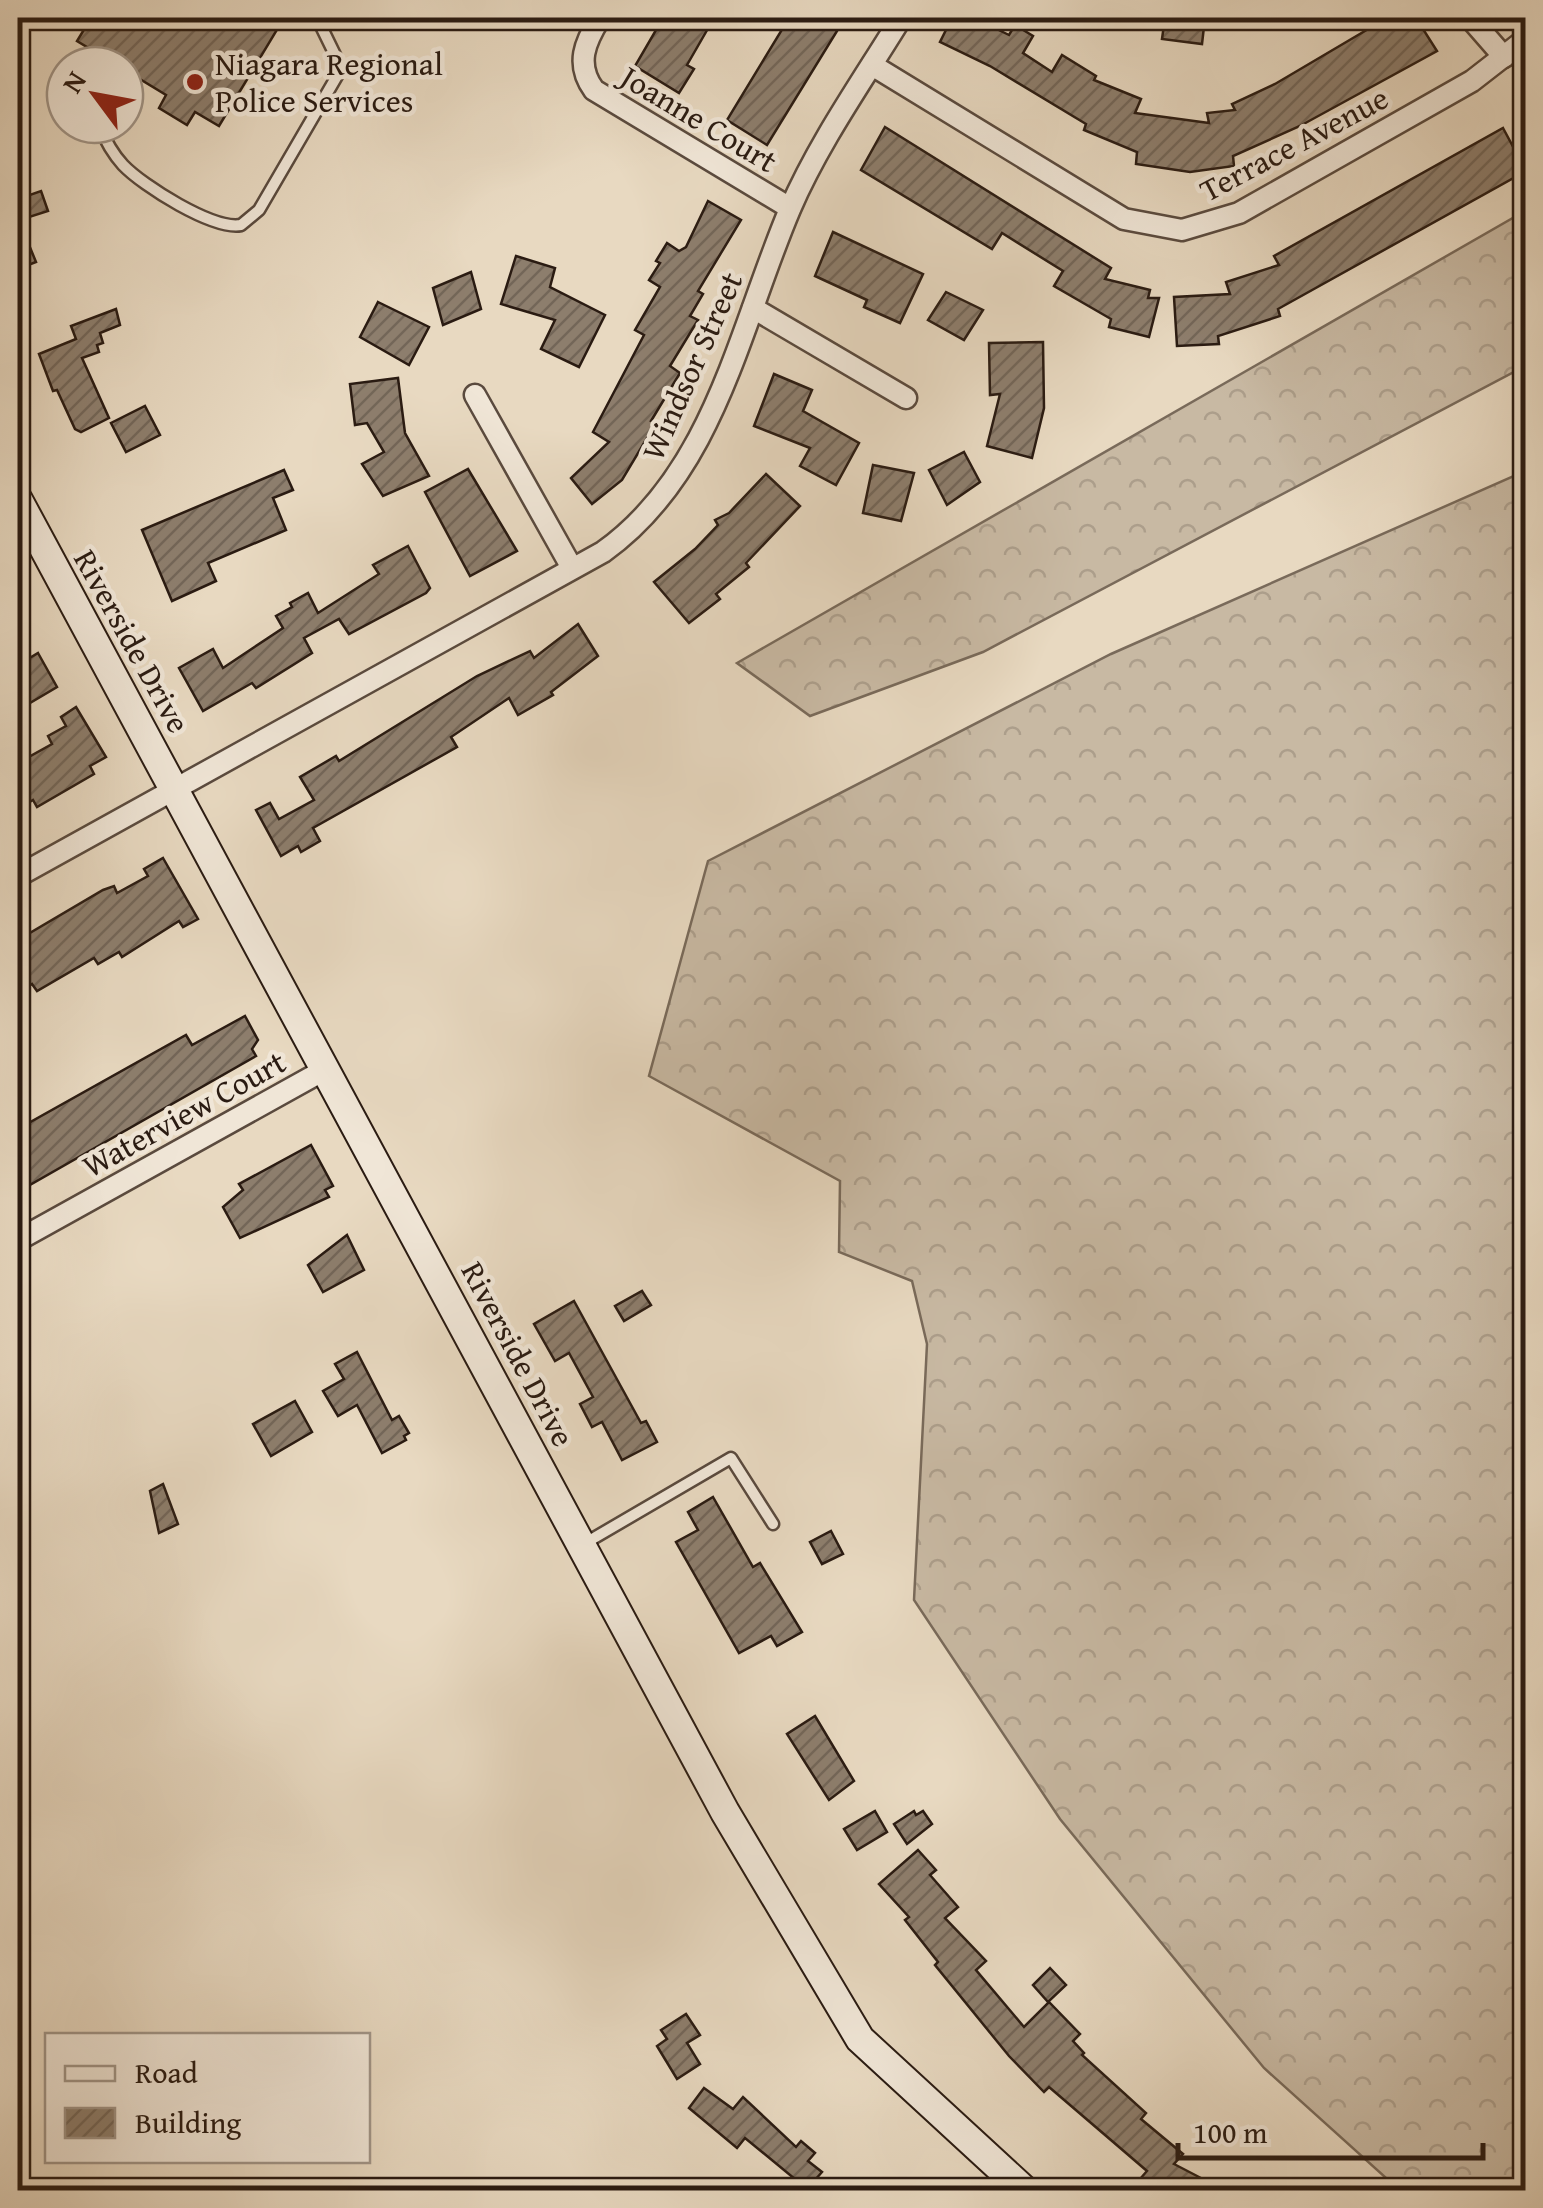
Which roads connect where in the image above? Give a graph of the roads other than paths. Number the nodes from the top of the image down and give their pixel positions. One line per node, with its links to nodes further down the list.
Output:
1 (317, 18): 8 (lane)
2 (600, 18): 9 (street, Joanne Court)
3 (900, 18): 7 (street, Windsor Street)
4 (1470, 18): 6 (street)
5 (1526, 40): 6 (street, Terrace Avenue)
6 (1504, 57): 7 (street, Terrace Avenue)
7 (872, 64): 9 (street, Windsor Street)
8 (110, 145)
9 (790, 208): 10 (street, Windsor Street)
10 (753, 308): 12 (street); 14 (street, Windsor Street)
11 (475, 395): 14 (street)
12 (906, 398)
13 (18, 500): 15 (main road, Riverside Drive)
14 (572, 568): 15 (street, Windsor Street)
15 (173, 787): 16 (street, Windsor Street); 17 (main road, Riverside Drive)
16 (18, 876)
17 (326, 1069): 18 (street, Waterview Court); 20 (main road, Riverside Drive)
18 (18, 1240)
19 (773, 1524): 20 (lane)
20 (581, 1546): 21 (main road, Riverside Drive)
21 (1024, 2190)

